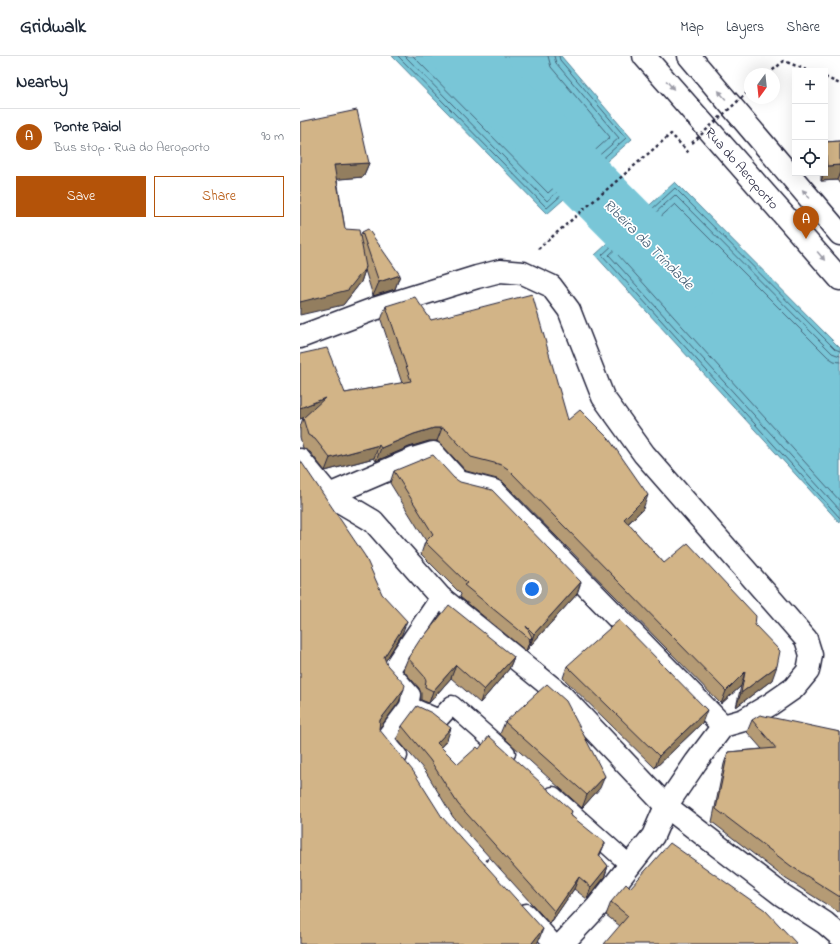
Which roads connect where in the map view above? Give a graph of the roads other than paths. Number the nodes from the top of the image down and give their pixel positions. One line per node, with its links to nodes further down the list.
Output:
1 (644, 56): 4 (street, Rua do Aeroporto, one-way to 4)
2 (689, 56): 3 (street, one-way to 2)
3 (840, 234)
4 (840, 279)
5 (300, 337): 10 (street)
6 (300, 460): 7 (street)
7 (329, 495): 8 (street); 10 (street)
8 (440, 597): 9 (lane); 14 (street)
9 (410, 706): 11 (lane); 12 (lane)
10 (723, 726): 14 (street)
11 (515, 762)
12 (408, 767)
13 (538, 783): 15 (lane)
14 (666, 806): 15 (street); 17 (street)
15 (631, 866): 19 (street)
16 (513, 899): 18 (lane)
17 (840, 936)
18 (554, 944)
19 (562, 944)

